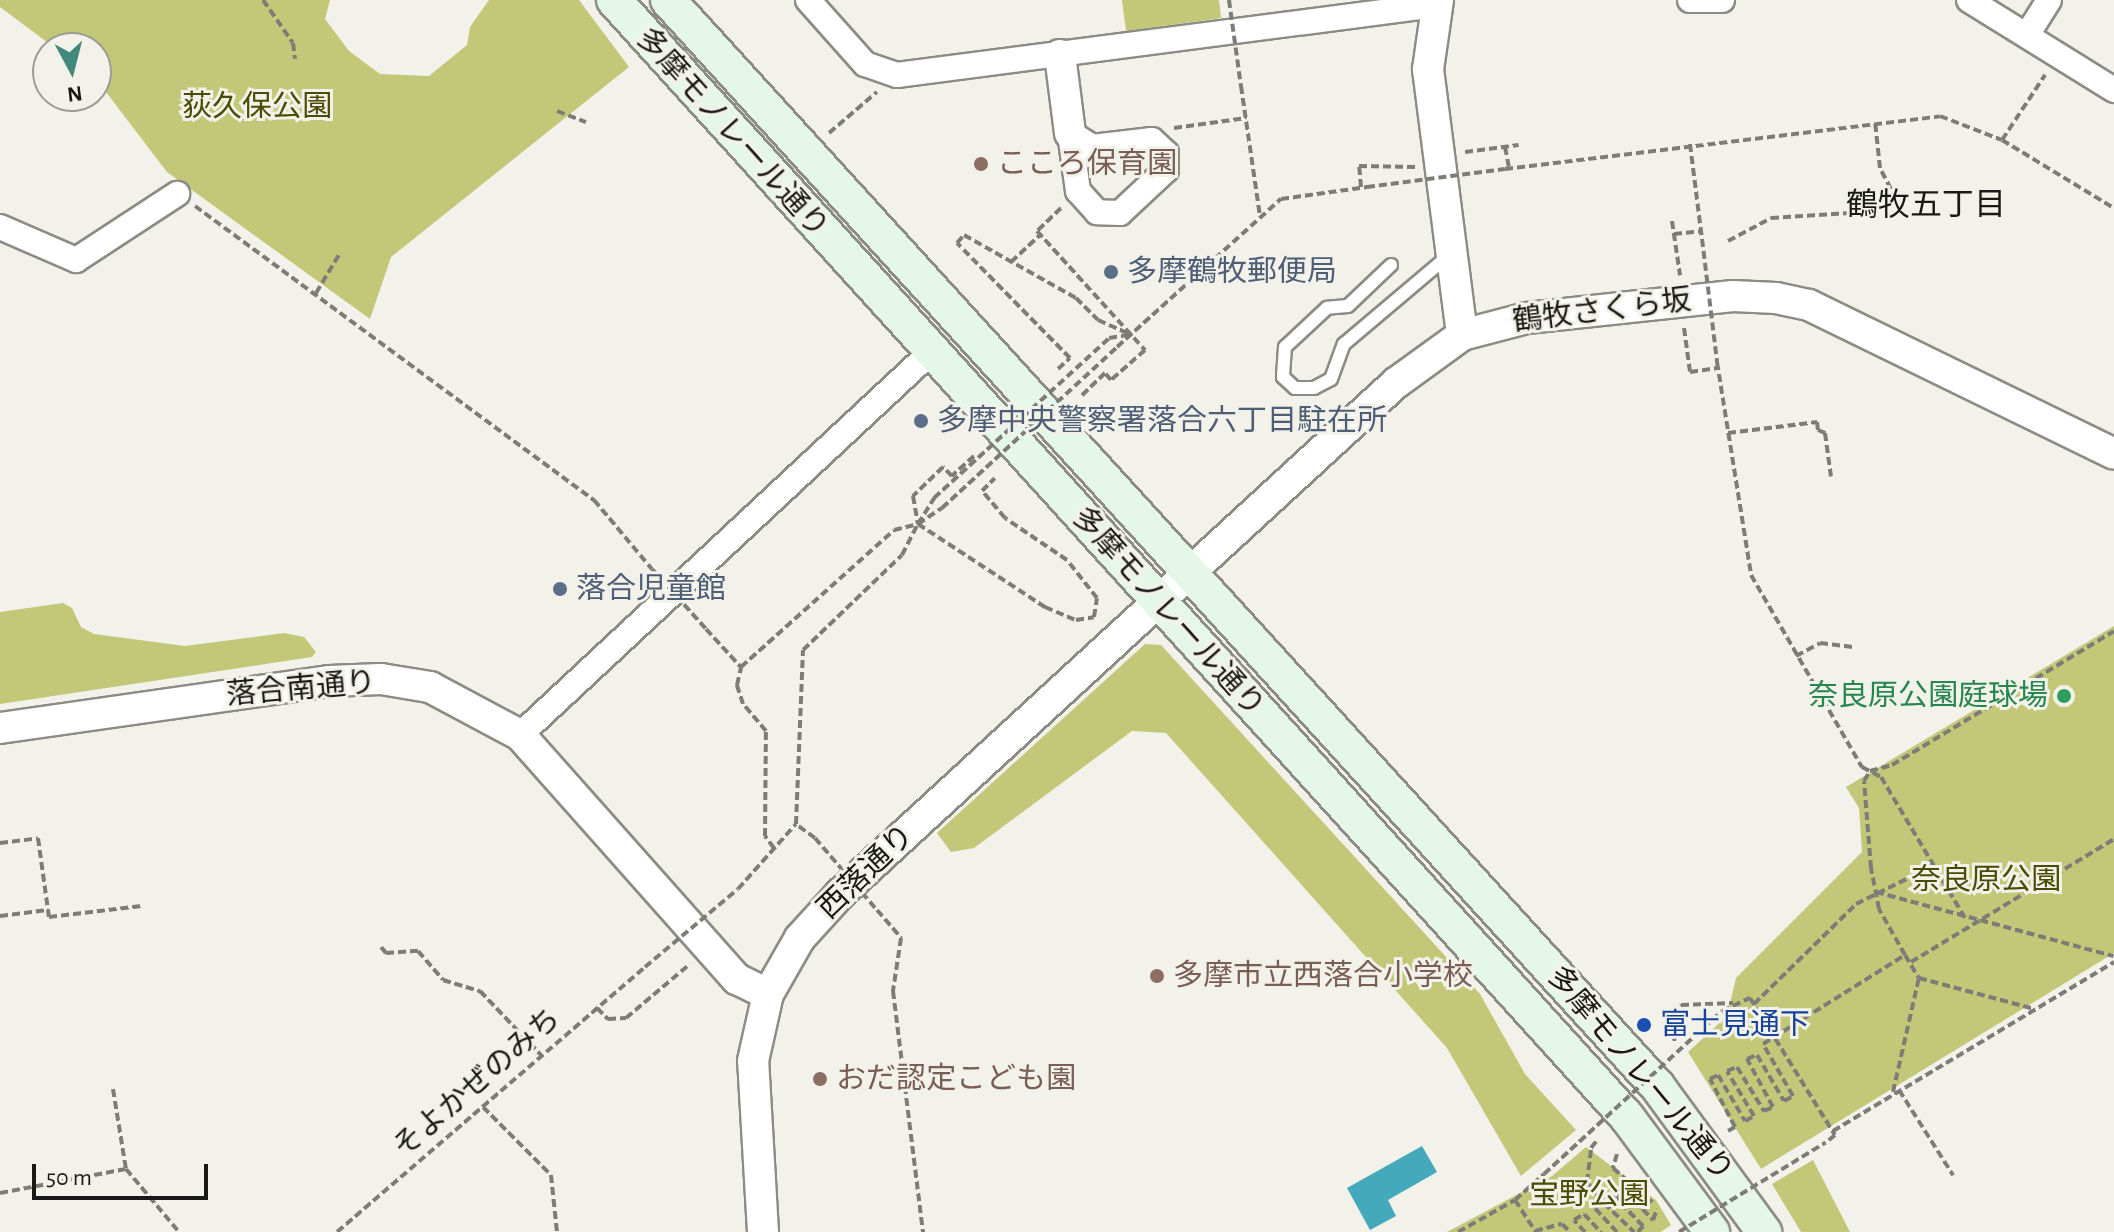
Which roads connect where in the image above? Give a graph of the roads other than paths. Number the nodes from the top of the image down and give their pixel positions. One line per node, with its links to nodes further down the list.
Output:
1 (614, 0): 18 (main road, 多摩モノレール通り)
2 (668, 0): 20 (main road, 多摩モノレール通り)
3 (808, 0): 10 (street)
4 (1690, 0): 5 (street)
5 (1722, 0)
6 (1969, 0): 9 (street)
7 (2049, 0): 9 (street)
8 (1437, 3): 10 (street); 15 (street)
9 (2027, 35): 11 (street)
10 (1060, 55): 12 (street)
11 (2114, 90)
12 (1082, 140): 12 (street)
13 (177, 194): 14 (street)
14 (0, 227)
15 (1451, 254): 16 (lane); 17 (street)
16 (1391, 265)
17 (1462, 335): 19 (street, 鶴牧さくら坂); 20 (street, 鶴牧さくら坂)
18 (930, 353): 21 (main road, 多摩モノレール通り); 23 (street)
19 (2114, 454)
20 (1189, 574): 21 (street, 鶴牧さくら坂); 27 (main road, 多摩モノレール通り)
21 (1158, 602): 24 (street, 西落通り); 26 (main road, 多摩モノレール通り)
22 (0, 728): 23 (street, 落合南通り)
23 (520, 735): 24 (street, 落合南通り)
24 (768, 994): 25 (street, 西落通り)
25 (763, 1232)
26 (1712, 1232)
27 (1764, 1232)

